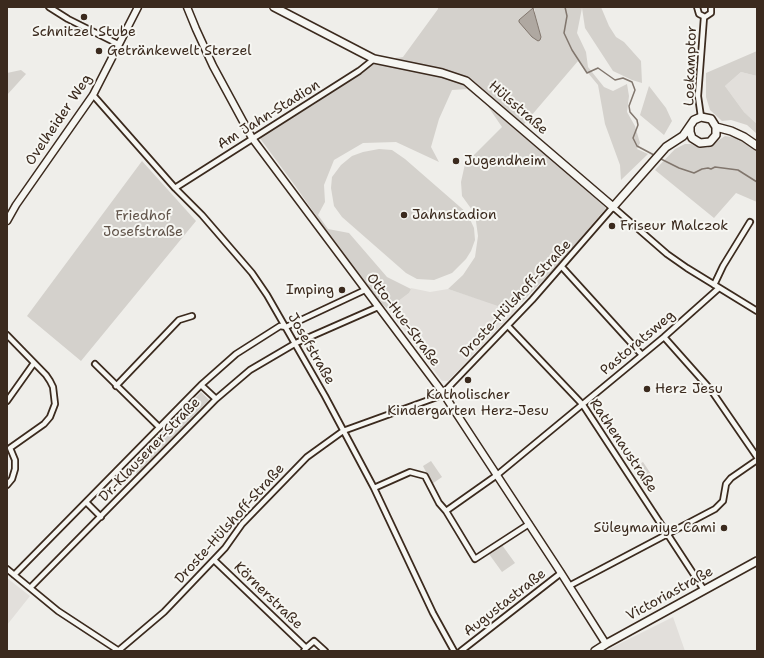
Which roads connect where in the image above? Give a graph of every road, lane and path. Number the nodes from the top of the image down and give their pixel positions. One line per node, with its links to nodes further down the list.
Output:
1 (50, 7): 8 (street)
2 (138, 7): 8 (street, Ovelheider Weg)
3 (187, 7): 17 (street, Otto-Hue-Straße)
4 (274, 7): 9 (main road, Hülsstraße)
5 (698, 7): 7 (street, Loekamptor)
6 (712, 7): 7 (street, Loekamptor)
7 (704, 17): 11 (street, Loekamptor)
8 (118, 44): 10 (street, Ovelheider Weg)
9 (374, 59): 17 (street, Am Jahn-Stadion); 21 (main road, Hülsstraße)
10 (93, 95): 20 (street, Josefstraße); 22 (street, Ovelheider Weg)
11 (701, 117): 12 (main road); 13 (main road)
12 (690, 126): 15 (main road); 18 (main road)
13 (716, 127): 14 (main road); 16 (main road)
14 (731, 131): 16 (main road); 19 (main road)
15 (683, 136): 18 (main road); 21 (main road)
16 (715, 137): 18 (main road)
17 (252, 138): 20 (street, Am Jahn-Stadion); 26 (street, Otto-Hue-Straße)
18 (692, 138)
19 (757, 146)
20 (175, 188): 31 (street, Josefstraße)
21 (613, 207): 24 (street, Droste-Hülshoff-Straße); 25 (street, Hülsstraße)
22 (7, 222)
23 (750, 222): 25 (street)
24 (562, 268): 30 (street, Droste-Hülshoff-Straße); 35 (street)
25 (716, 286): 28 (street, Hülsstraße); 33 (street, Pastoratsweg)
26 (365, 290): 27 (street, Otto-Hue-Straße); 31 (street, Dr.-Klausener-Straße)
27 (378, 307): 34 (street, Dr.-Klausener-Straße); 40 (street, Otto-Hue-Straße)
28 (757, 311)
29 (192, 316): 39 (street)
30 (508, 326): 40 (street, Droste-Hülshoff-Straße); 43 (street, Rathenaustraße)
31 (286, 327): 34 (street, Josefstraße); 38 (street, Dr.-Klausener-Straße)
32 (7, 335): 36 (street)
33 (664, 337): 35 (street, Pastoratsweg); 46 (street)
34 (296, 343): 41 (street, Dr.-Klausener-Straße); 45 (street, Josefstraße)
35 (642, 355): 43 (street, Pastoratsweg)
36 (34, 363): 42 (street); 48 (street)
37 (95, 364): 39 (street)
38 (201, 384): 41 (street, Dr.-Klausener-Straße); 44 (street, Dr.-Klausener-Straße)
39 (116, 386): 44 (street)
40 (443, 393): 45 (street, Droste-Hülshoff-Straße); 47 (street, Otto-Hue-Straße)
41 (216, 399): 52 (street, Dr.-Klausener-Straße)
42 (7, 400)
43 (583, 405): 47 (street, Pastoratsweg); 54 (street, Rathenaustraße)
44 (158, 427): 50 (street, Dr.-Klausener-Straße)
45 (343, 431): 49 (street, Josefstraße); 55 (street, Droste-Hülshoff-Straße)
46 (757, 459): 54 (street)
47 (497, 475): 51 (street, Pastoratsweg); 53 (street, Otto-Hue-Straße)
48 (7, 485)
49 (374, 488): 51 (street); 67 (street, Josefstraße)
50 (86, 502): 52 (street, Dr.-Klausener-Straße); 59 (street, Dr.-Klausener-Straße)
51 (446, 511): 53 (street)
52 (100, 517): 61 (street, Dr.-Klausener-Straße)
53 (530, 524): 58 (street, Otto-Hue-Straße)
54 (667, 533): 60 (street); 62 (street, Rathenaustraße)
55 (214, 560): 64 (street, Körnerstraße); 65 (street, Droste-Hülshoff-Straße)
56 (757, 561): 62 (main road, Victoriastraße)
57 (7, 569): 59 (street)
58 (561, 573): 60 (street, Otto-Hue-Straße); 68 (street, Augustastraße)
59 (14, 575): 61 (street)
60 (569, 586): 63 (street, Otto-Hue-Straße)
61 (30, 588): 65 (street)
62 (704, 590): 63 (main road, Victoriastraße)
63 (606, 644): 69 (main road, Victoriastraße)
64 (305, 650): 66 (street, Körnerstraße)
65 (118, 651)
66 (325, 651)
67 (454, 651)
68 (461, 651)
69 (595, 651)

